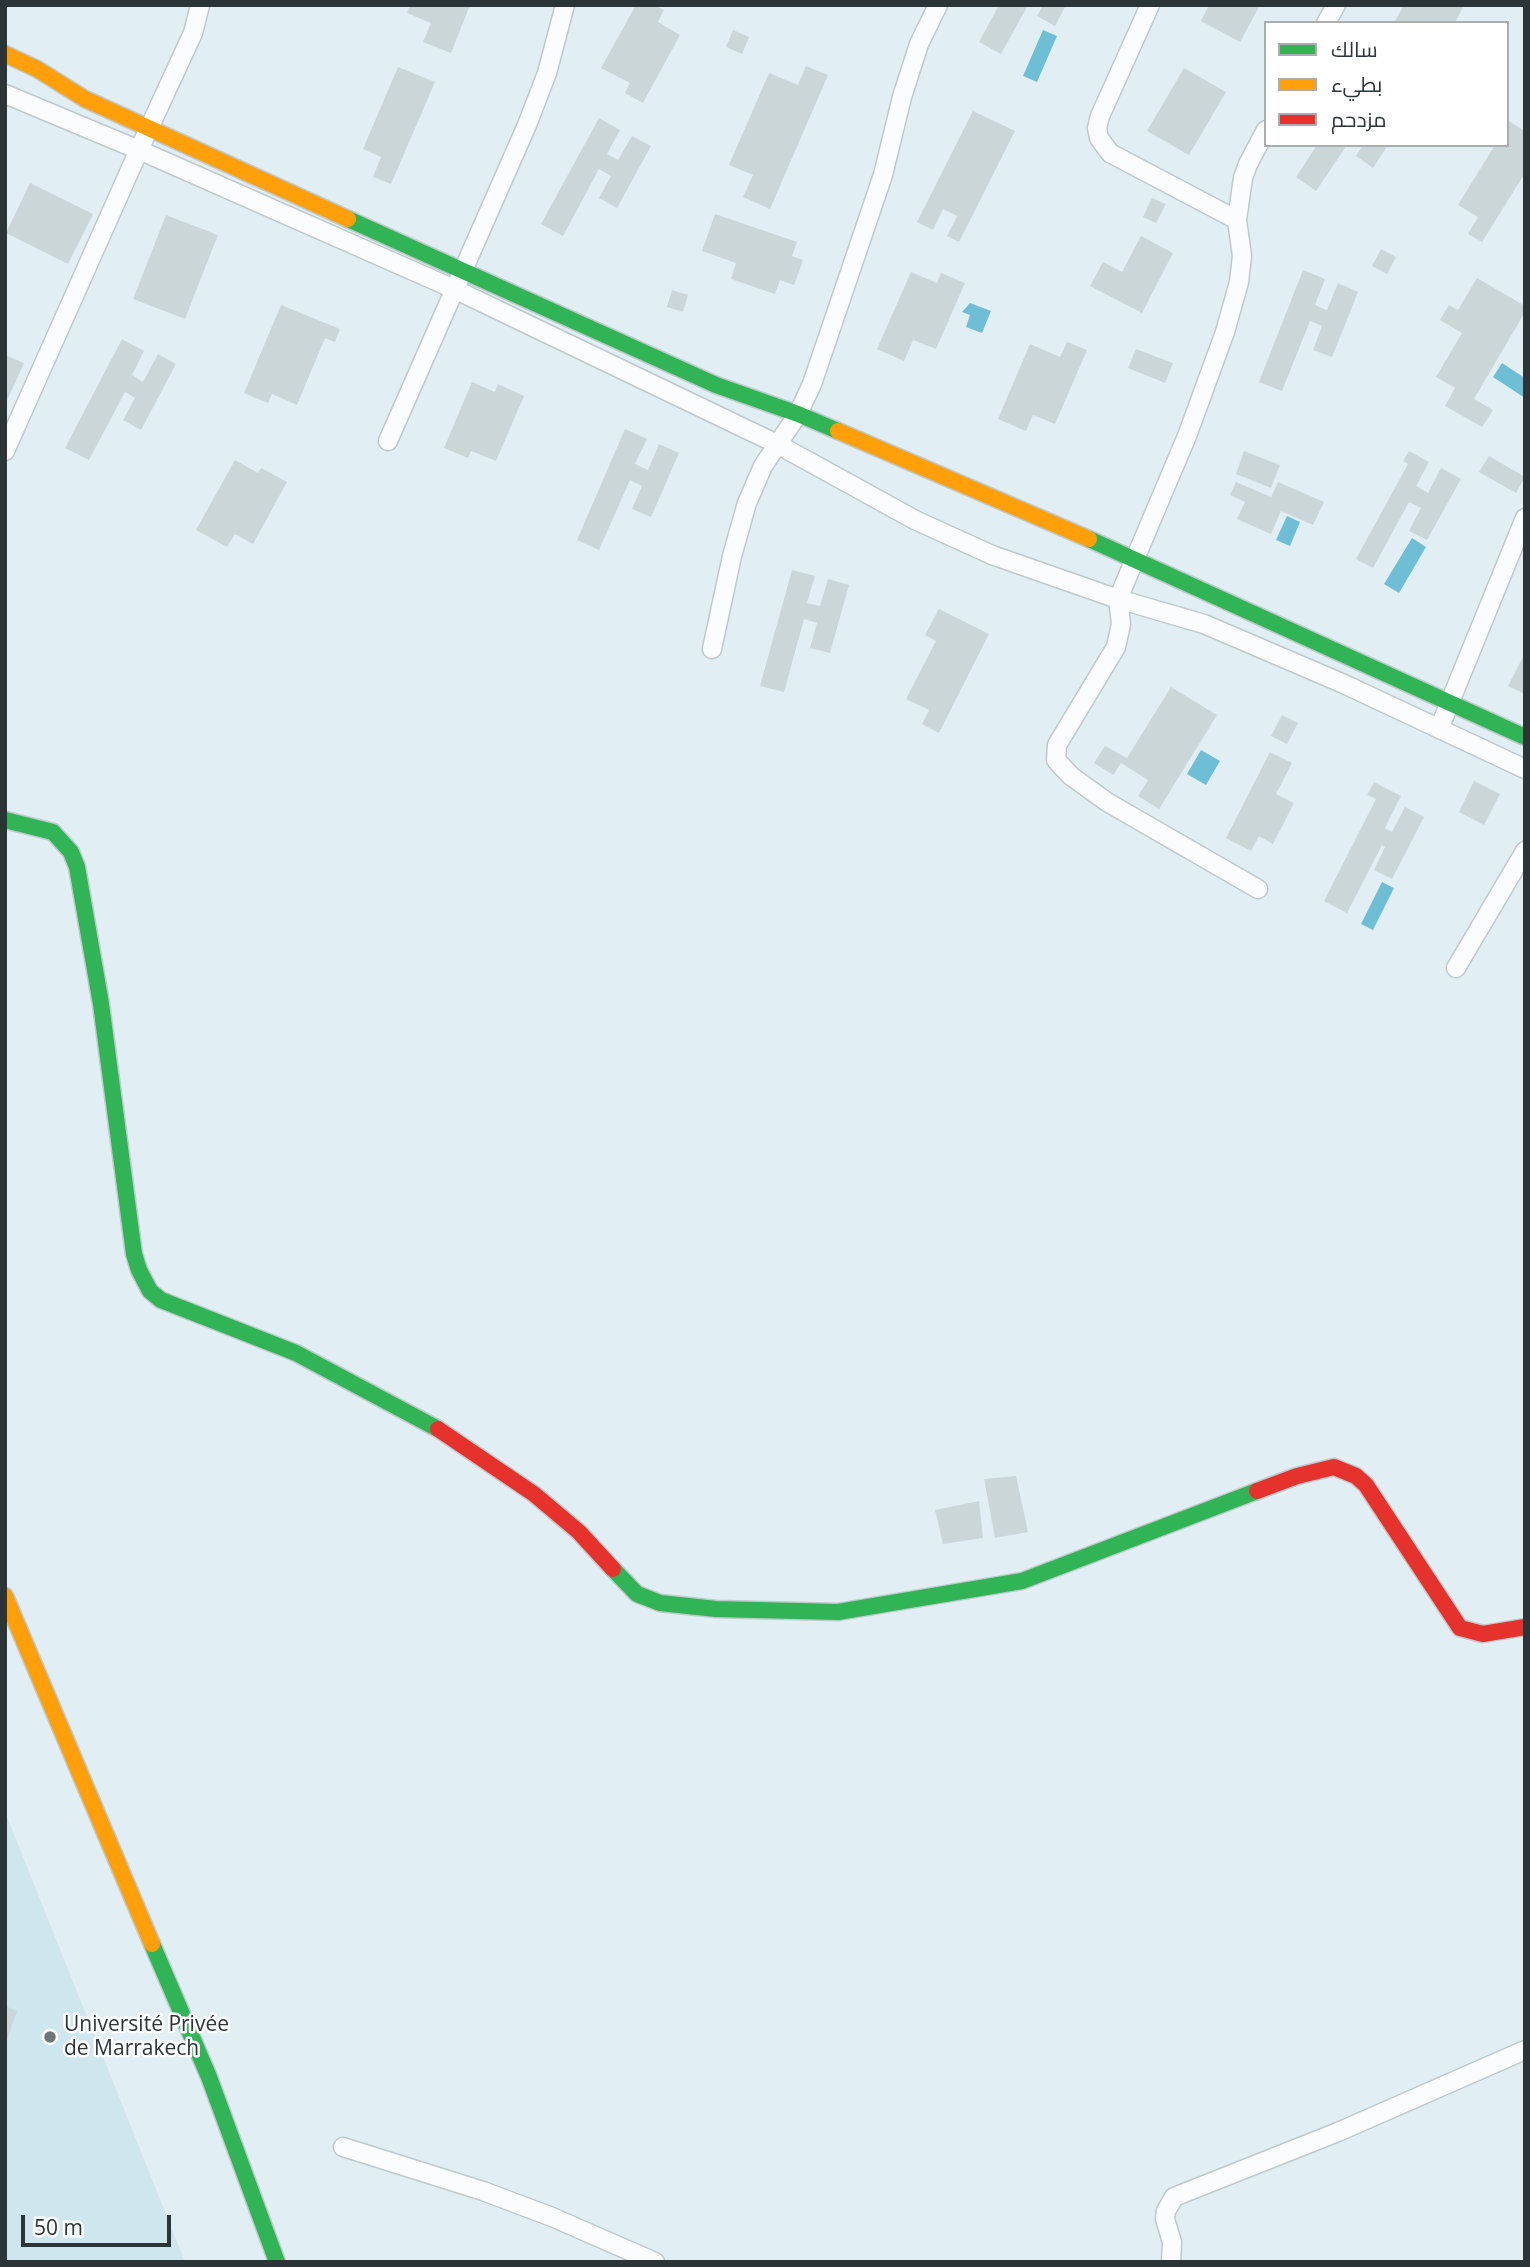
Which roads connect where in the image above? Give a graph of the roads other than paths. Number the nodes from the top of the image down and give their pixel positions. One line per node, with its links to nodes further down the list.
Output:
1 (201, 5): 11 (street)
2 (565, 5): 15 (street)
3 (938, 5): 17 (street)
4 (1150, 5): 14 (street)
5 (1336, 5): 6 (street)
6 (1327, 21)
7 (5, 54): 8 (street)
8 (60, 82): 10 (street); 11 (street)
9 (5, 94): 10 (street)
10 (46, 111): 13 (street)
11 (149, 129): 13 (street); 15 (street)
12 (1264, 134): 14 (street)
13 (139, 150): 16 (street); 20 (street)
14 (1237, 220): 22 (street)
15 (464, 270): 16 (street); 17 (street)
16 (454, 289): 18 (street); 19 (street)
17 (798, 414): 19 (street); 22 (street)
18 (388, 440)
19 (777, 444): 23 (street); 24 (street)
20 (5, 451)
21 (1525, 518): 25 (street)
22 (1136, 559): 23 (street); 25 (street)
23 (1118, 599): 26 (street); 31 (street)
24 (712, 649)
25 (1451, 702): 26 (street); 27 (street)
26 (1439, 729): 28 (street)
27 (1525, 737)
28 (1525, 769)
29 (5, 820): 34 (street)
30 (1525, 851): 32 (street)
31 (1258, 889)
32 (1456, 968)
33 (5, 1596): 37 (street)
34 (1525, 1627)
35 (1525, 2050): 39 (street)
36 (343, 2147): 38 (street)
37 (277, 2262)
38 (655, 2262)
39 (1171, 2262)

